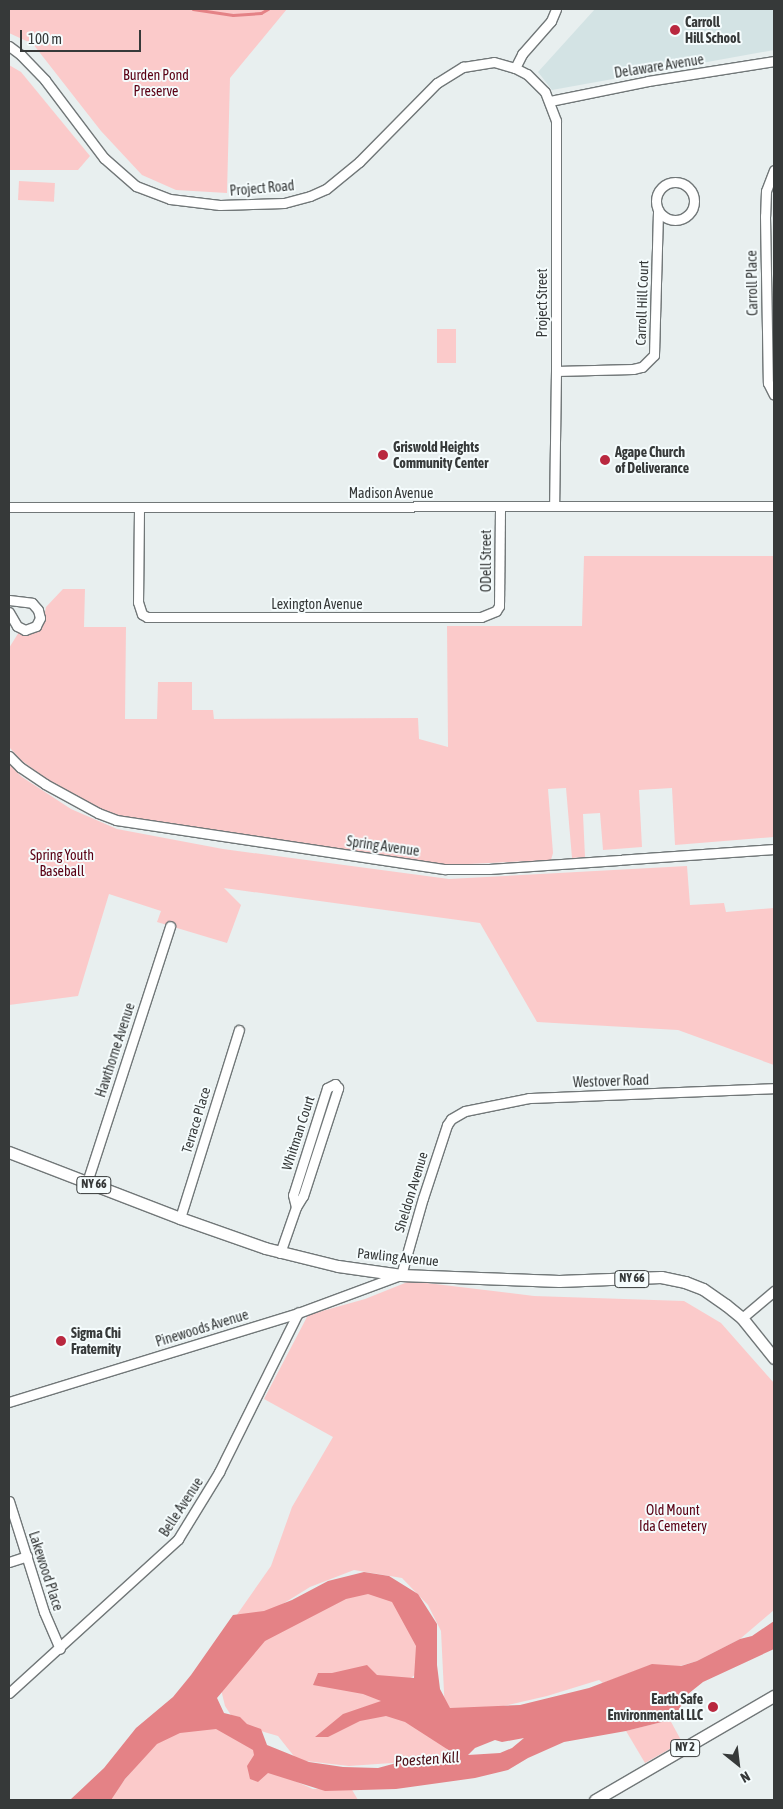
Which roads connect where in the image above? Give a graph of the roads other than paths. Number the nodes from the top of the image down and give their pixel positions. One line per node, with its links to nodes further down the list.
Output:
1 (556, 9): 4 (street)
2 (9, 46): 4 (street, Project Road)
3 (774, 61): 5 (street, Delaware Avenue)
4 (515, 68): 5 (street, Project Road)
5 (550, 101): 8 (street, Project Street)
6 (774, 170): 9 (street, Carroll Place)
7 (658, 210): 7 (street, Carroll Hill Court); 8 (street, Carroll Hill Court)
8 (556, 371): 11 (street, Project Street)
9 (774, 395)
10 (500, 506): 11 (street, Madison Avenue); 14 (street, Madison Avenue); 17 (street, ODell Street)
11 (554, 506): 12 (street, Madison Avenue)
12 (774, 506)
13 (9, 507): 14 (street, Madison Avenue)
14 (138, 508): 17 (street, Lexington Avenue)
15 (9, 600): 16 (street)
16 (9, 612)
17 (491, 614)
18 (9, 756): 19 (street, Spring Avenue)
19 (774, 849)
20 (170, 926): 25 (street, Hawthorne Avenue)
21 (239, 1030): 27 (street, Terrace Place)
22 (774, 1088): 23 (street, Westover Road)
23 (451, 1119): 29 (street, Sheldon Avenue)
24 (9, 1152): 25 (main road, Pawling Avenue / NY 66)
25 (87, 1182): 27 (main road, Pawling Avenue / NY 66)
26 (296, 1206): 26 (street, Whitman Court); 28 (street, Whitman Court)
27 (180, 1218): 28 (main road, Pawling Avenue / NY 66)
28 (280, 1253): 29 (main road, Pawling Avenue / NY 66)
29 (402, 1276): 31 (street, Pinewoods Avenue); 32 (main road, Pawling Avenue / NY 66)
30 (774, 1291): 32 (street)
31 (298, 1313): 34 (street, Pinewoods Avenue); 38 (street, Belle Avenue)
32 (742, 1318): 33 (main road, Pawling Avenue / NY 66)
33 (774, 1358)
34 (9, 1402)
35 (9, 1501): 36 (street, Lakewood Place)
36 (26, 1556): 37 (street); 38 (street, Lakewood Place)
37 (9, 1562)
38 (60, 1649): 39 (street, Belle Avenue)
39 (9, 1693)
40 (774, 1696): 41 (main road, NY 2)
41 (595, 1800)

